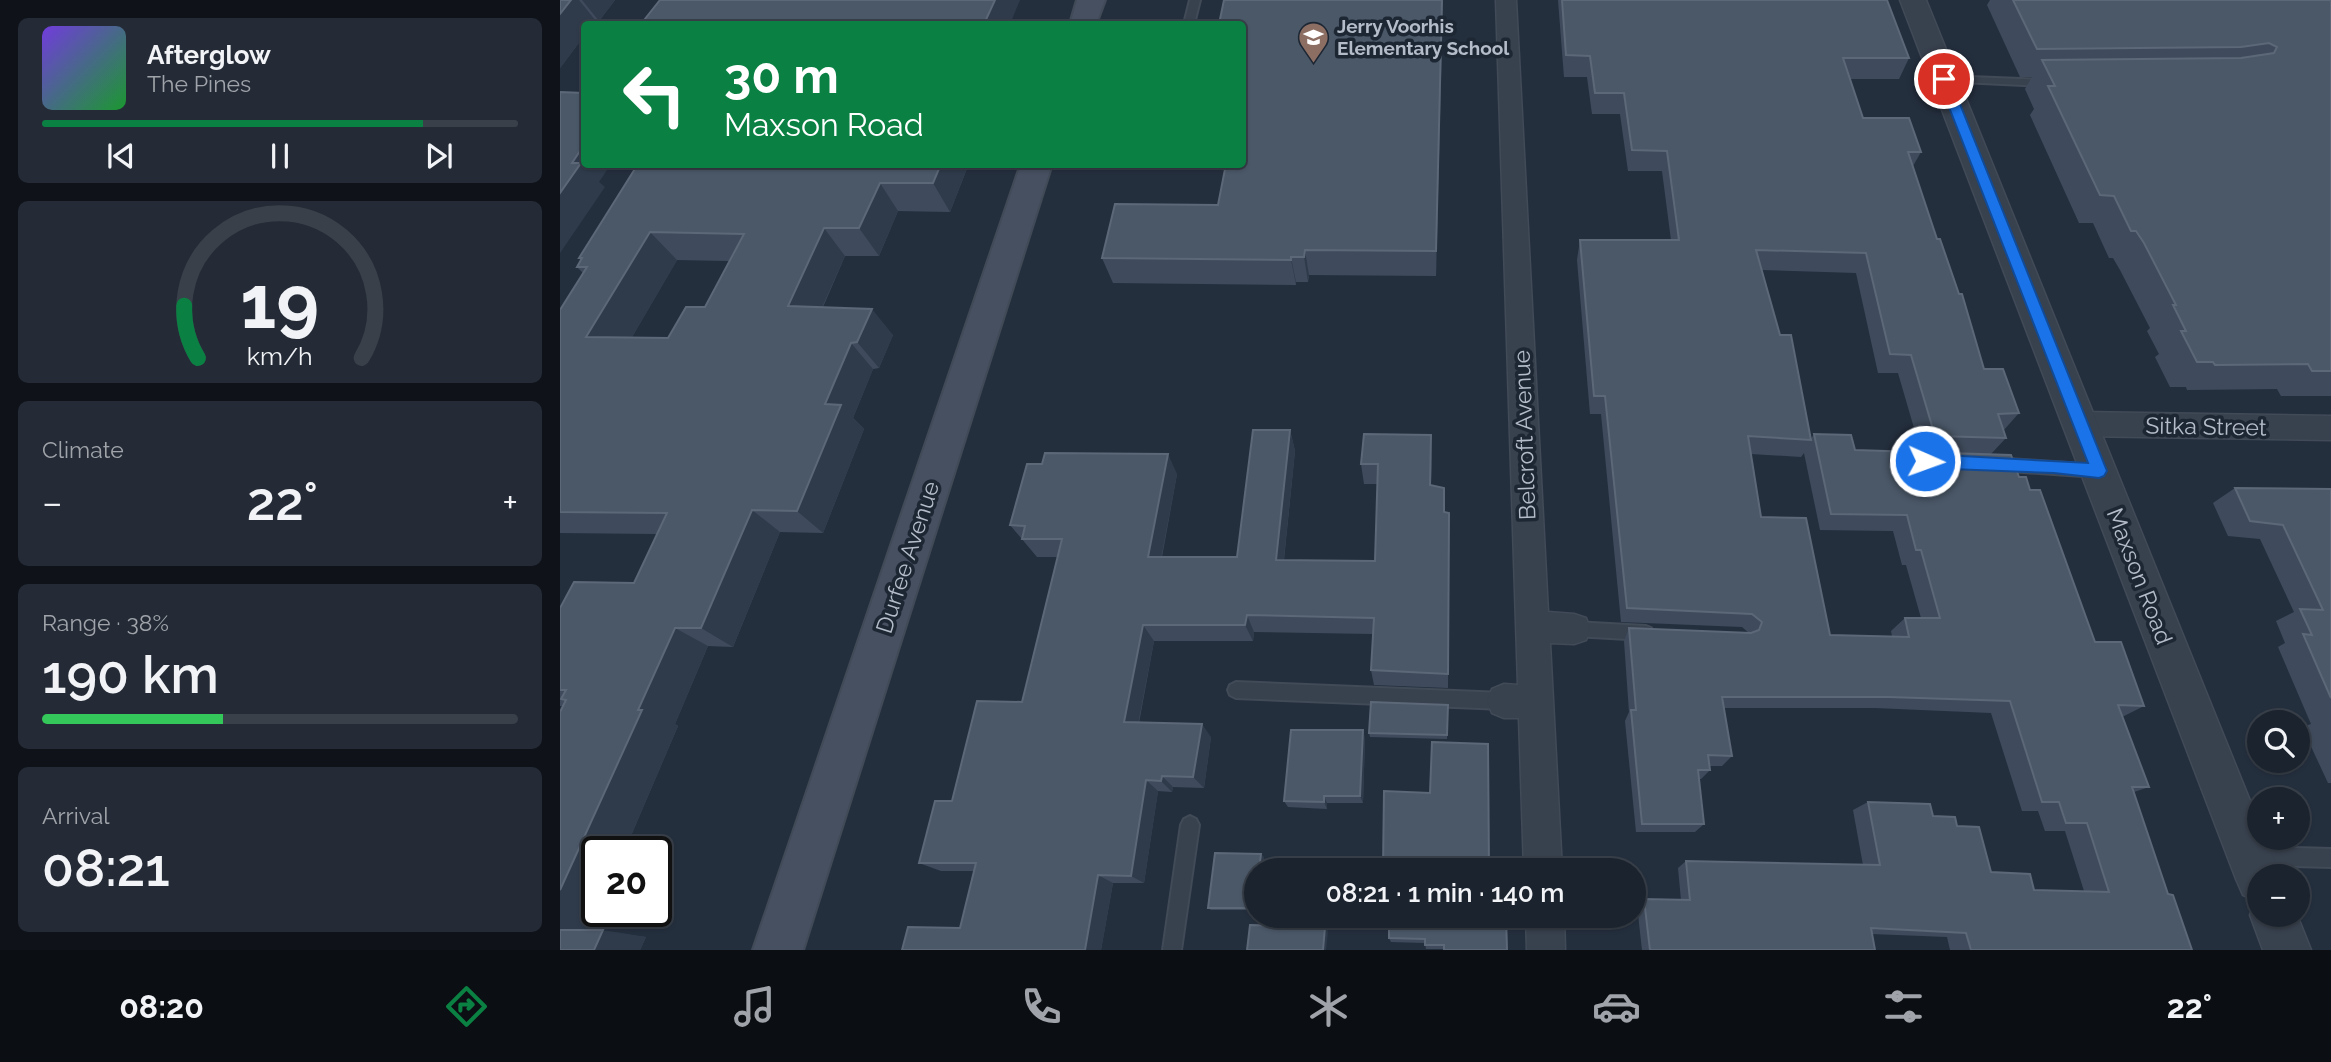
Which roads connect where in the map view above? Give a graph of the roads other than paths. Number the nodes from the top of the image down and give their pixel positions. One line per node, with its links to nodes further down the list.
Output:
1 (1091, 0): 5 (main road)
2 (1195, 0): 6 (lane)
3 (1506, 0): 14 (street, Belcroft Avenue)
4 (1913, 0): 7 (street, Maxson Road)
5 (1084, 21)
6 (1190, 21)
7 (1944, 79): 8 (lane); 10 (street, Maxson Road)
8 (2059, 82)
9 (1036, 168): 26 (main road, Durfee Avenue)
10 (2080, 424): 11 (street, Sitka Street); 13 (street, Maxson Road)
11 (2331, 428)
12 (1976, 463): 13 (lane)
13 (2099, 471): 22 (street, Maxson Road)
14 (1532, 627): 15 (street); 18 (street, Belcroft Avenue)
15 (1574, 629): 16 (lane)
16 (1663, 634)
17 (1236, 690): 18 (lane)
18 (1520, 701): 20 (street, Belcroft Avenue)
19 (1189, 825): 27 (lane)
20 (1541, 858)
21 (2331, 858): 23 (lane)
22 (2253, 864)
23 (2285, 864)
24 (2278, 927): 29 (street)
25 (1545, 928): 28 (street)
26 (778, 950)
27 (1172, 950)
28 (1546, 950)
29 (2287, 950)

